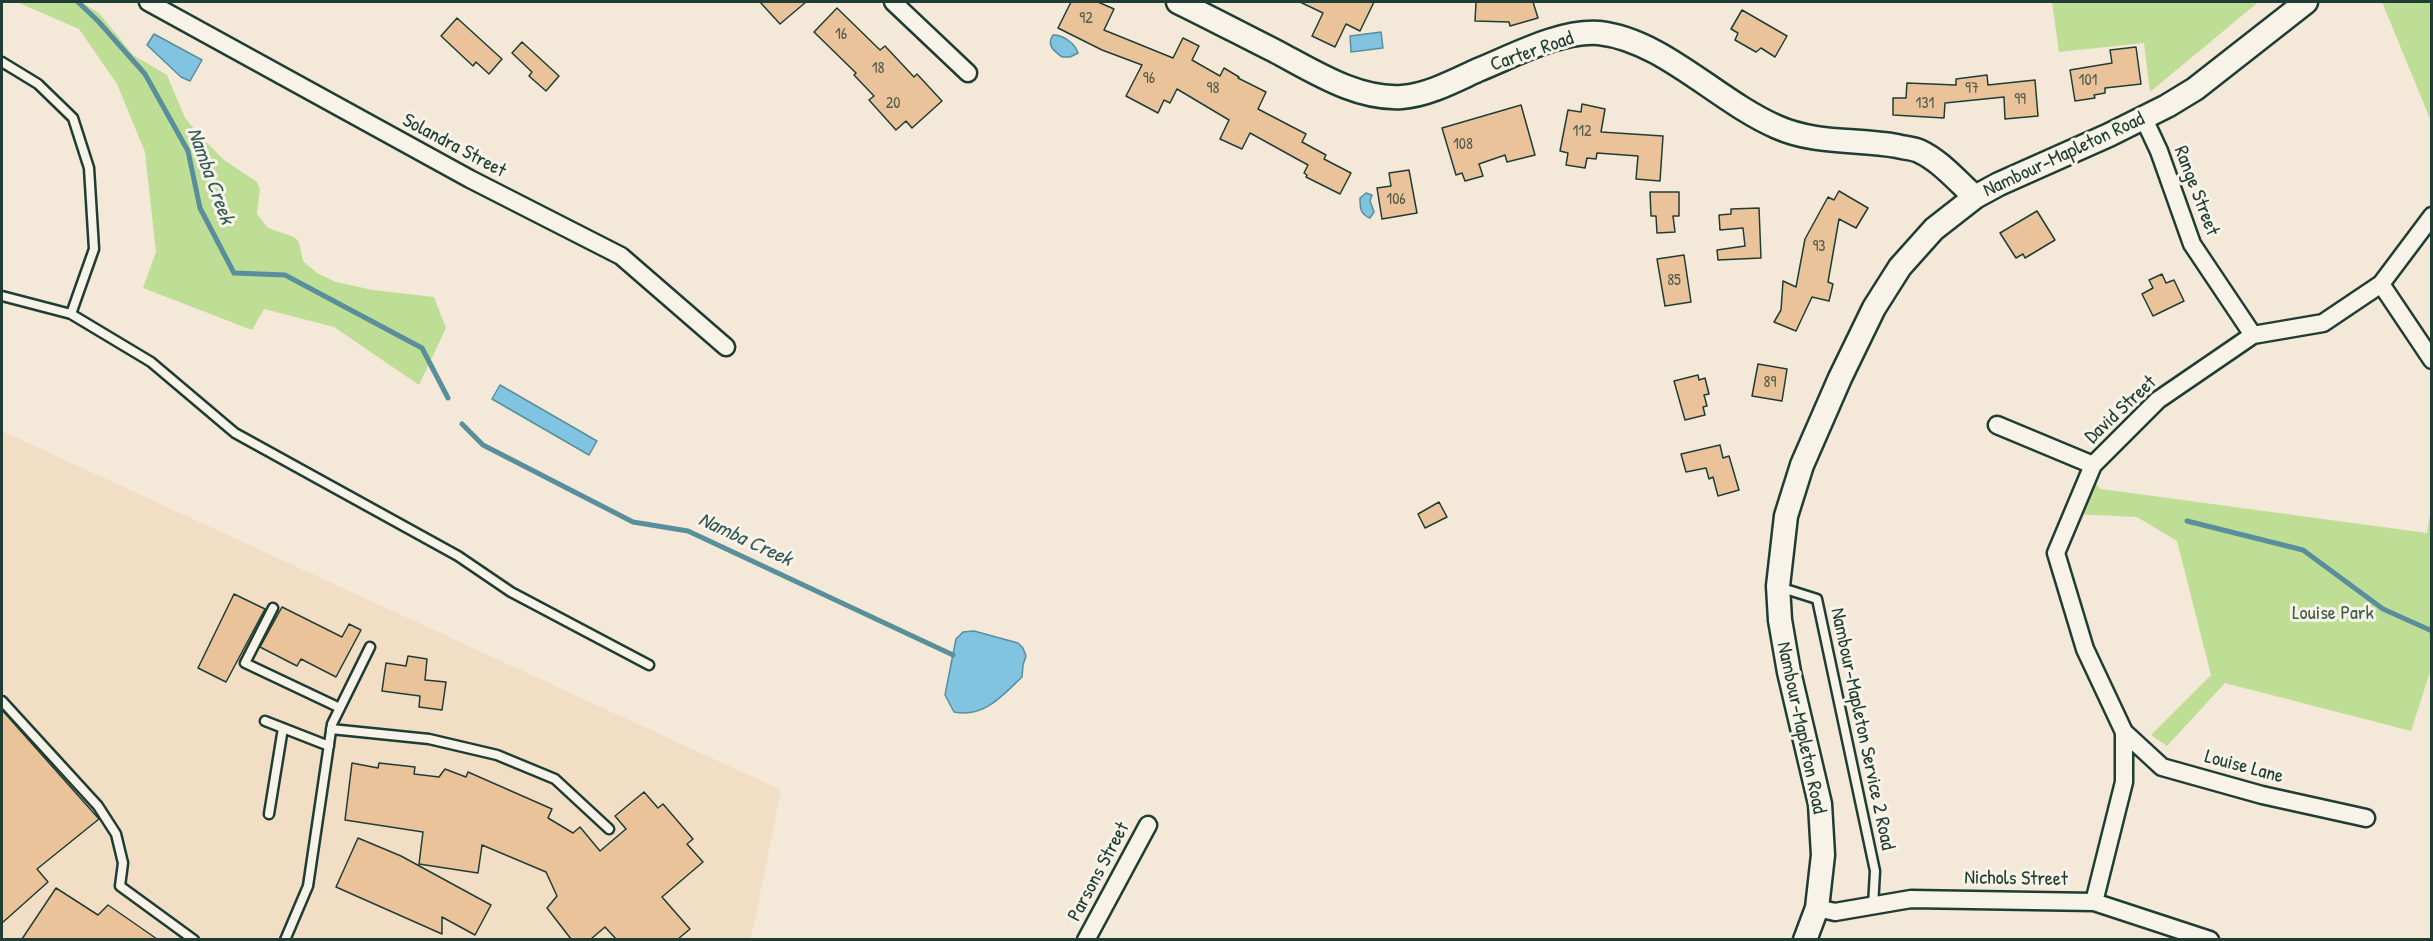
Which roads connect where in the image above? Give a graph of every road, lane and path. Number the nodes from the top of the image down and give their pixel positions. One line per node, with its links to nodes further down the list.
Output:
1 (148, 2): 14 (street, Solandra Street)
2 (893, 2): 6 (street)
3 (1178, 2): 8 (main road, Carter Road)
4 (2306, 2): 7 (main road, Nambour-Mapleton Road)
5 (2, 62): 12 (lane)
6 (968, 73)
7 (2144, 119): 8 (main road, Nambour-Mapleton Road); 13 (street, Range Street)
8 (1975, 197): 18 (main road, Nambour-Mapleton Road)
9 (2432, 216): 10 (street, David Street)
10 (2381, 284): 13 (street, David Street); 15 (street)
11 (2, 296): 12 (lane)
12 (71, 314): 21 (lane)
13 (2253, 335): 17 (street, David Street)
14 (726, 347)
15 (2432, 360)
16 (1997, 424): 17 (street)
17 (2093, 465): 27 (street, David Street)
18 (1778, 583): 34 (lane, Nambour-Mapleton Service 2 Road); 35 (main road, Nambour-Mapleton Road)
19 (273, 608): 23 (lane)
20 (370, 647): 23 (lane)
21 (649, 665)
22 (2, 700): 36 (lane)
23 (340, 708): 26 (lane)
24 (265, 721): 25 (lane)
25 (283, 728): 28 (lane); 29 (lane)
26 (331, 729): 28 (lane); 32 (lane)
27 (2124, 732): 30 (street, Louise Lane); 33 (street, David Street)
28 (329, 746): 37 (lane)
29 (269, 814)
30 (2366, 818)
31 (1148, 825): 38 (street, Parsons Street)
32 (609, 830)
33 (2094, 902): 34 (street, Nichols Street); 40 (street, Nichols Street)
34 (1873, 907): 35 (street, Nichols Street)
35 (1817, 908): 39 (main road, Nambour-Mapleton Road)
36 (194, 939)
37 (285, 939)
38 (1086, 939)
39 (1805, 939)
40 (2210, 939)

